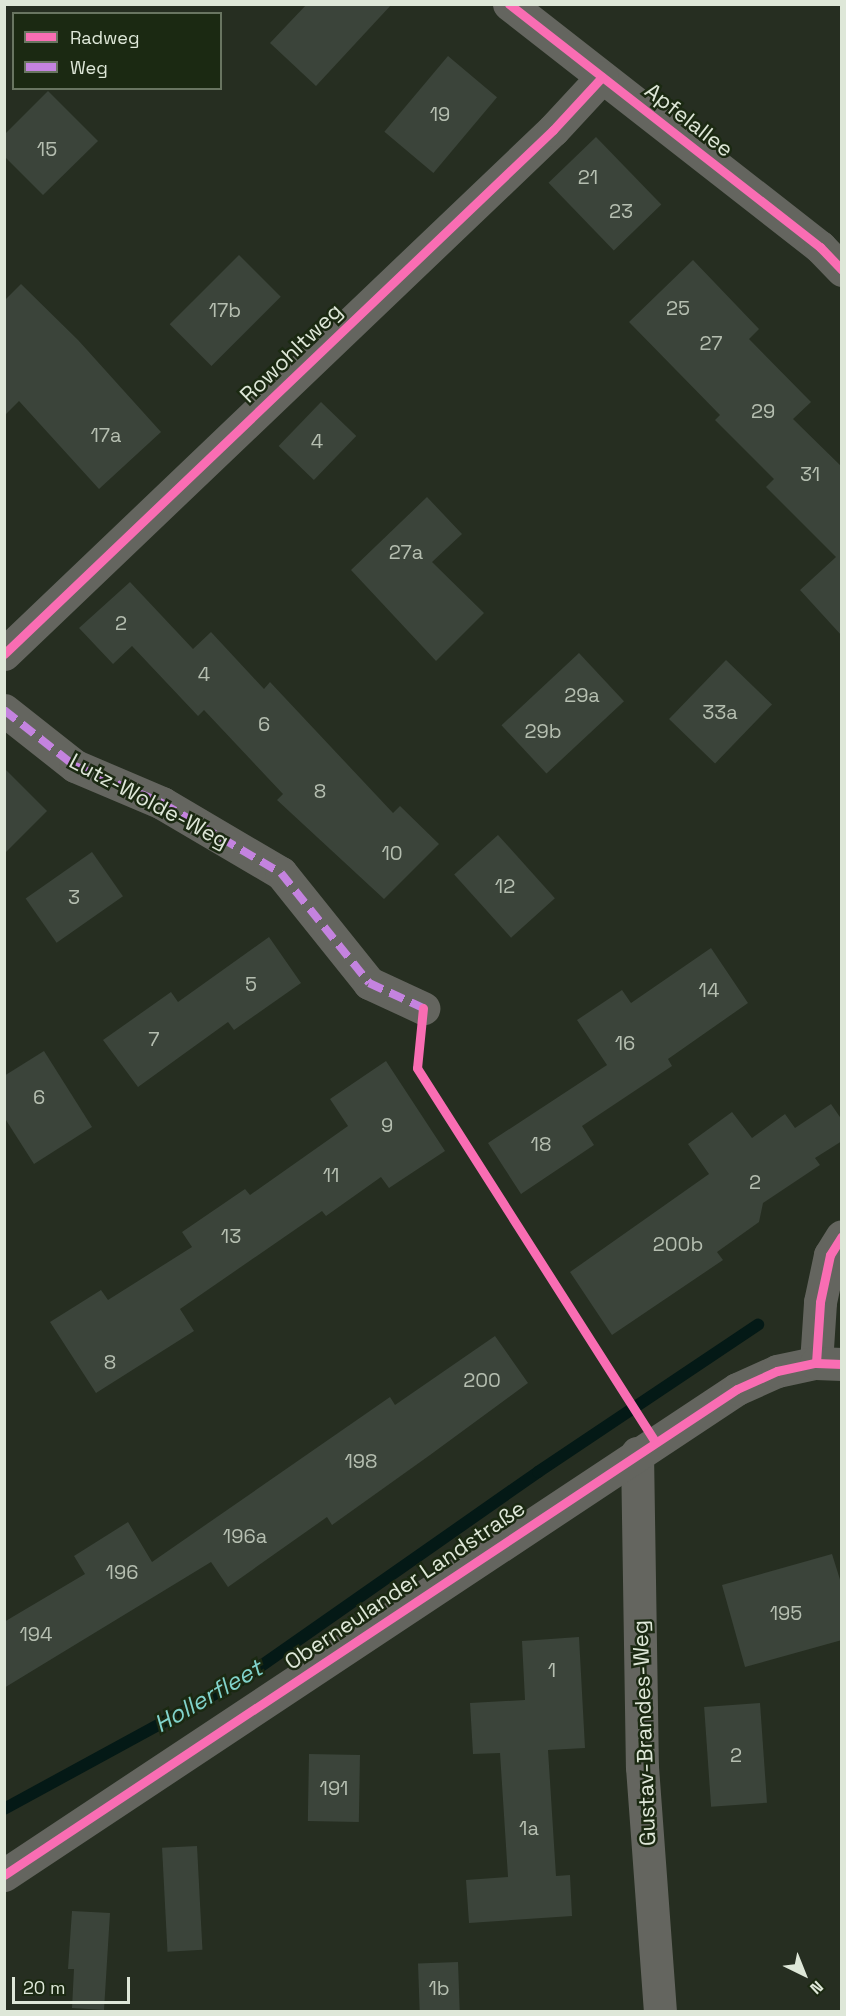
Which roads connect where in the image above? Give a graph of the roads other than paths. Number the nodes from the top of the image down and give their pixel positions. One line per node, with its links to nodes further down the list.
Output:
1 (509, 4): 2 (street, Apfelallee)
2 (602, 77): 3 (street, Apfelallee); 4 (street, Rowohltweg)
3 (842, 270)
4 (4, 654)
5 (4, 710): 6 (street, Lutz-Wolde-Weg)
6 (423, 1008)
7 (842, 1236): 8 (street)
8 (829, 1363): 9 (street, Oberneulander Landstraße)
9 (637, 1454): 10 (street, Oberneulander Landstraße); 11 (street, Gustav-Brandes-Weg)
10 (4, 1875)
11 (660, 2012)

